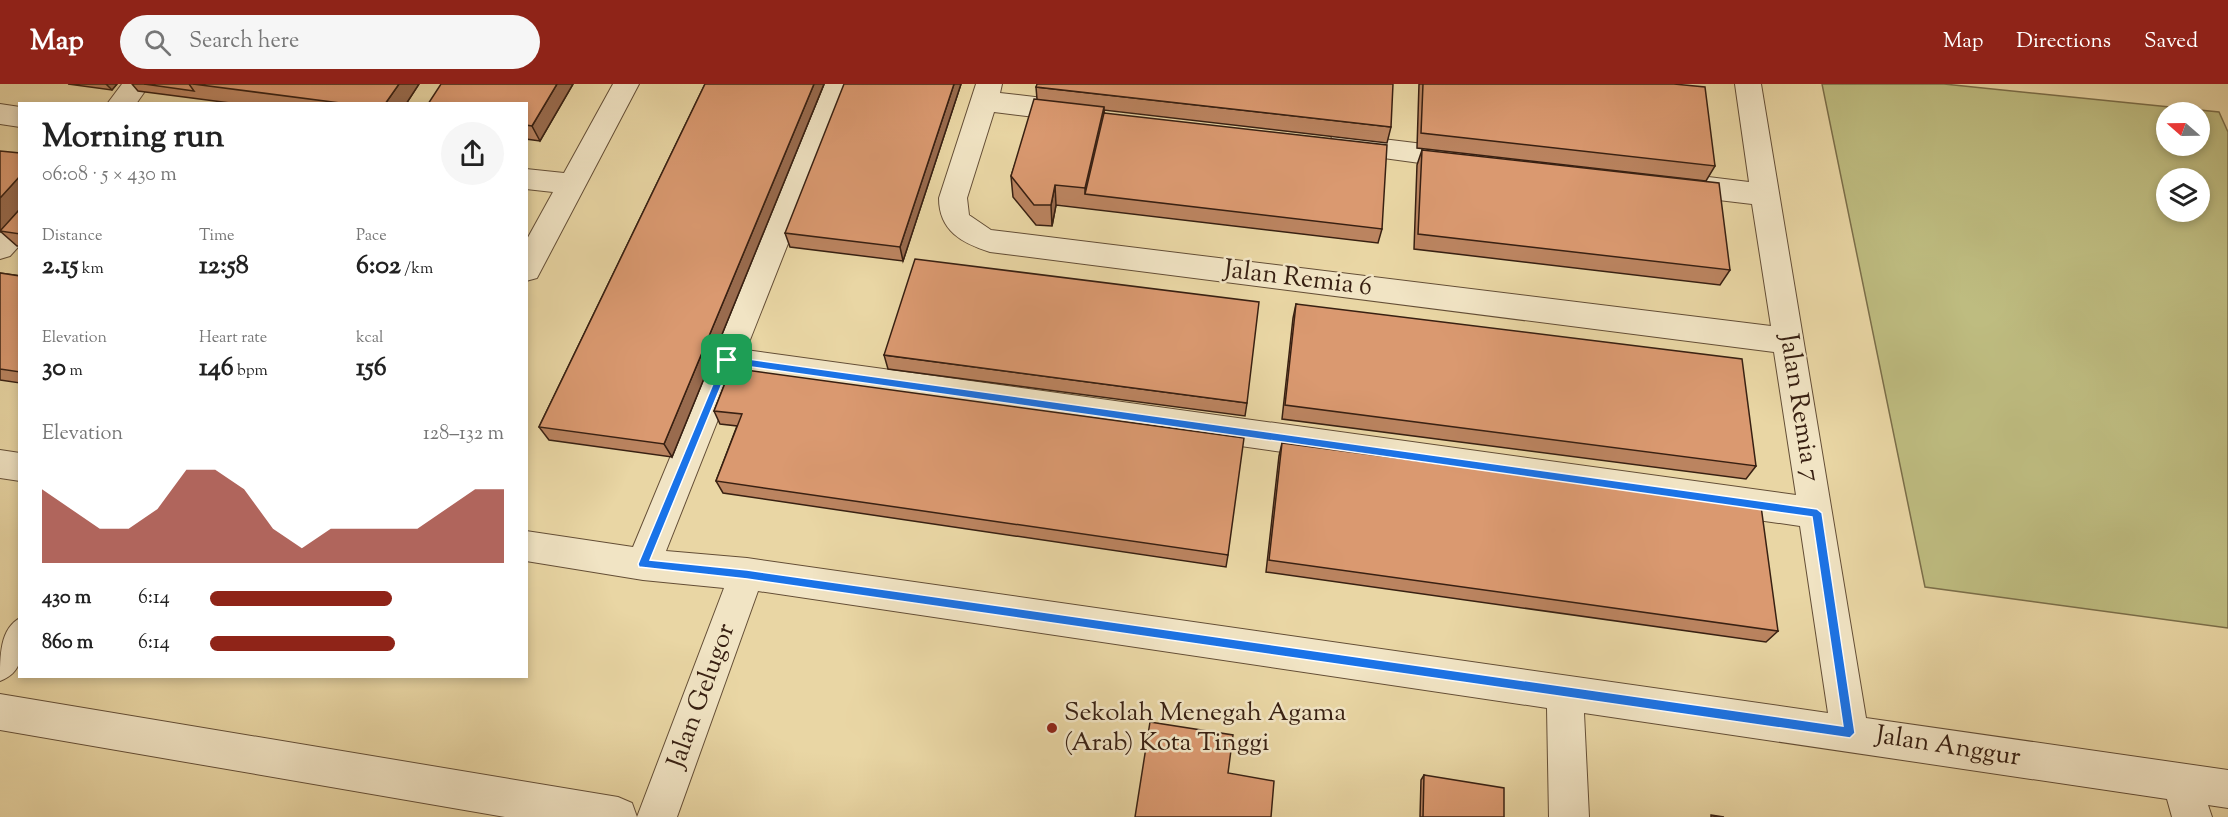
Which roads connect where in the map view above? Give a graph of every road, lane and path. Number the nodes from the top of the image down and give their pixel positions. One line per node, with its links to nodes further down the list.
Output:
1 (137, 84): 6 (street)
2 (626, 84): 14 (street)
3 (838, 84): 22 (street)
4 (1748, 84): 15 (street, Jalan Remia 7)
5 (986, 93): 8 (street); 21 (street, Jalan Remia 6)
6 (122, 102)
7 (0, 114): 9 (street)
8 (1102, 116)
9 (18, 117)
10 (1315, 141): 11 (street)
11 (1493, 162)
12 (528, 179): 14 (street)
13 (1647, 180): 15 (street)
14 (572, 184): 20 (street)
15 (1765, 195): 21 (street, Jalan Remia 7)
16 (18, 227): 17 (street)
17 (0, 248)
18 (0, 260): 19 (street)
19 (18, 263)
20 (528, 266)
21 (1788, 341): 25 (street, Jalan Remia 7)
22 (727, 360): 25 (street); 27 (street)
23 (0, 464): 24 (street)
24 (18, 467)
25 (1817, 513): 33 (street, Jalan Remia 7)
26 (528, 546): 27 (street, Jalan Anggur)
27 (643, 564): 28 (street, Jalan Anggur)
28 (747, 574): 31 (street, Jalan Anggur); 37 (street, Jalan Gelugor)
29 (18, 639): 30 (street)
30 (0, 664)
31 (1565, 693): 33 (street, Jalan Anggur); 38 (street)
32 (0, 712): 36 (street)
33 (1850, 733): 35 (street, Jalan Anggur)
34 (2228, 789): 35 (street, Jalan Anggur)
35 (2187, 800)
36 (618, 817)
37 (657, 817)
38 (1569, 817)

